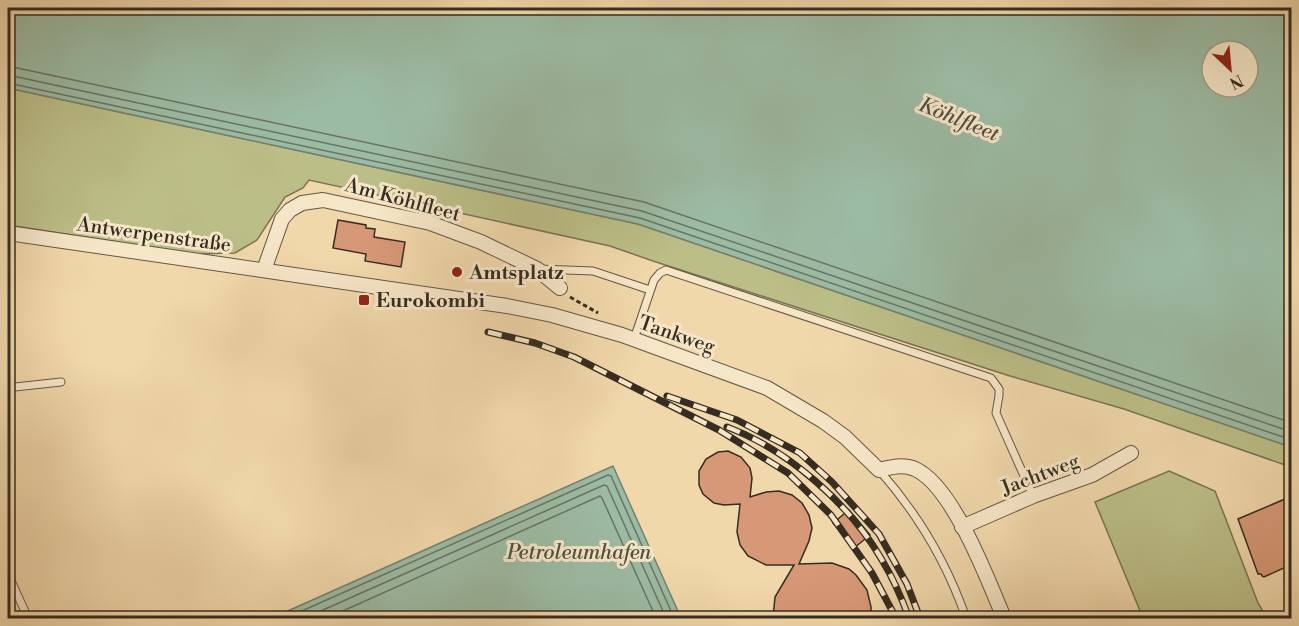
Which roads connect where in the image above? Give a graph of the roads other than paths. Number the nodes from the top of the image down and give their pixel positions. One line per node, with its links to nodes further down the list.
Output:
1 (8, 232): 2 (street, Antwerpenstraße)
2 (39, 237): 3 (street, Antwerpenstraße); 5 (street, Antwerpenstraße)
3 (8, 238)
4 (537, 269): 5 (street, Am Köhlfleet); 6 (street, Am Köhlfleet); 7 (lane)
5 (264, 270): 8 (street, Tankweg)
6 (560, 288)
7 (650, 290): 8 (lane); 13 (lane)
8 (633, 339): 12 (street, Tankweg)
9 (61, 382): 10 (lane)
10 (8, 389)
11 (1131, 453): 13 (street, Jachtweg)
12 (879, 470): 14 (street); 17 (lane, Tankweg)
13 (1034, 496): 14 (street, Jachtweg)
14 (962, 527): 18 (street)
15 (8, 574): 16 (lane)
16 (28, 618)
17 (966, 618)
18 (1004, 618)

